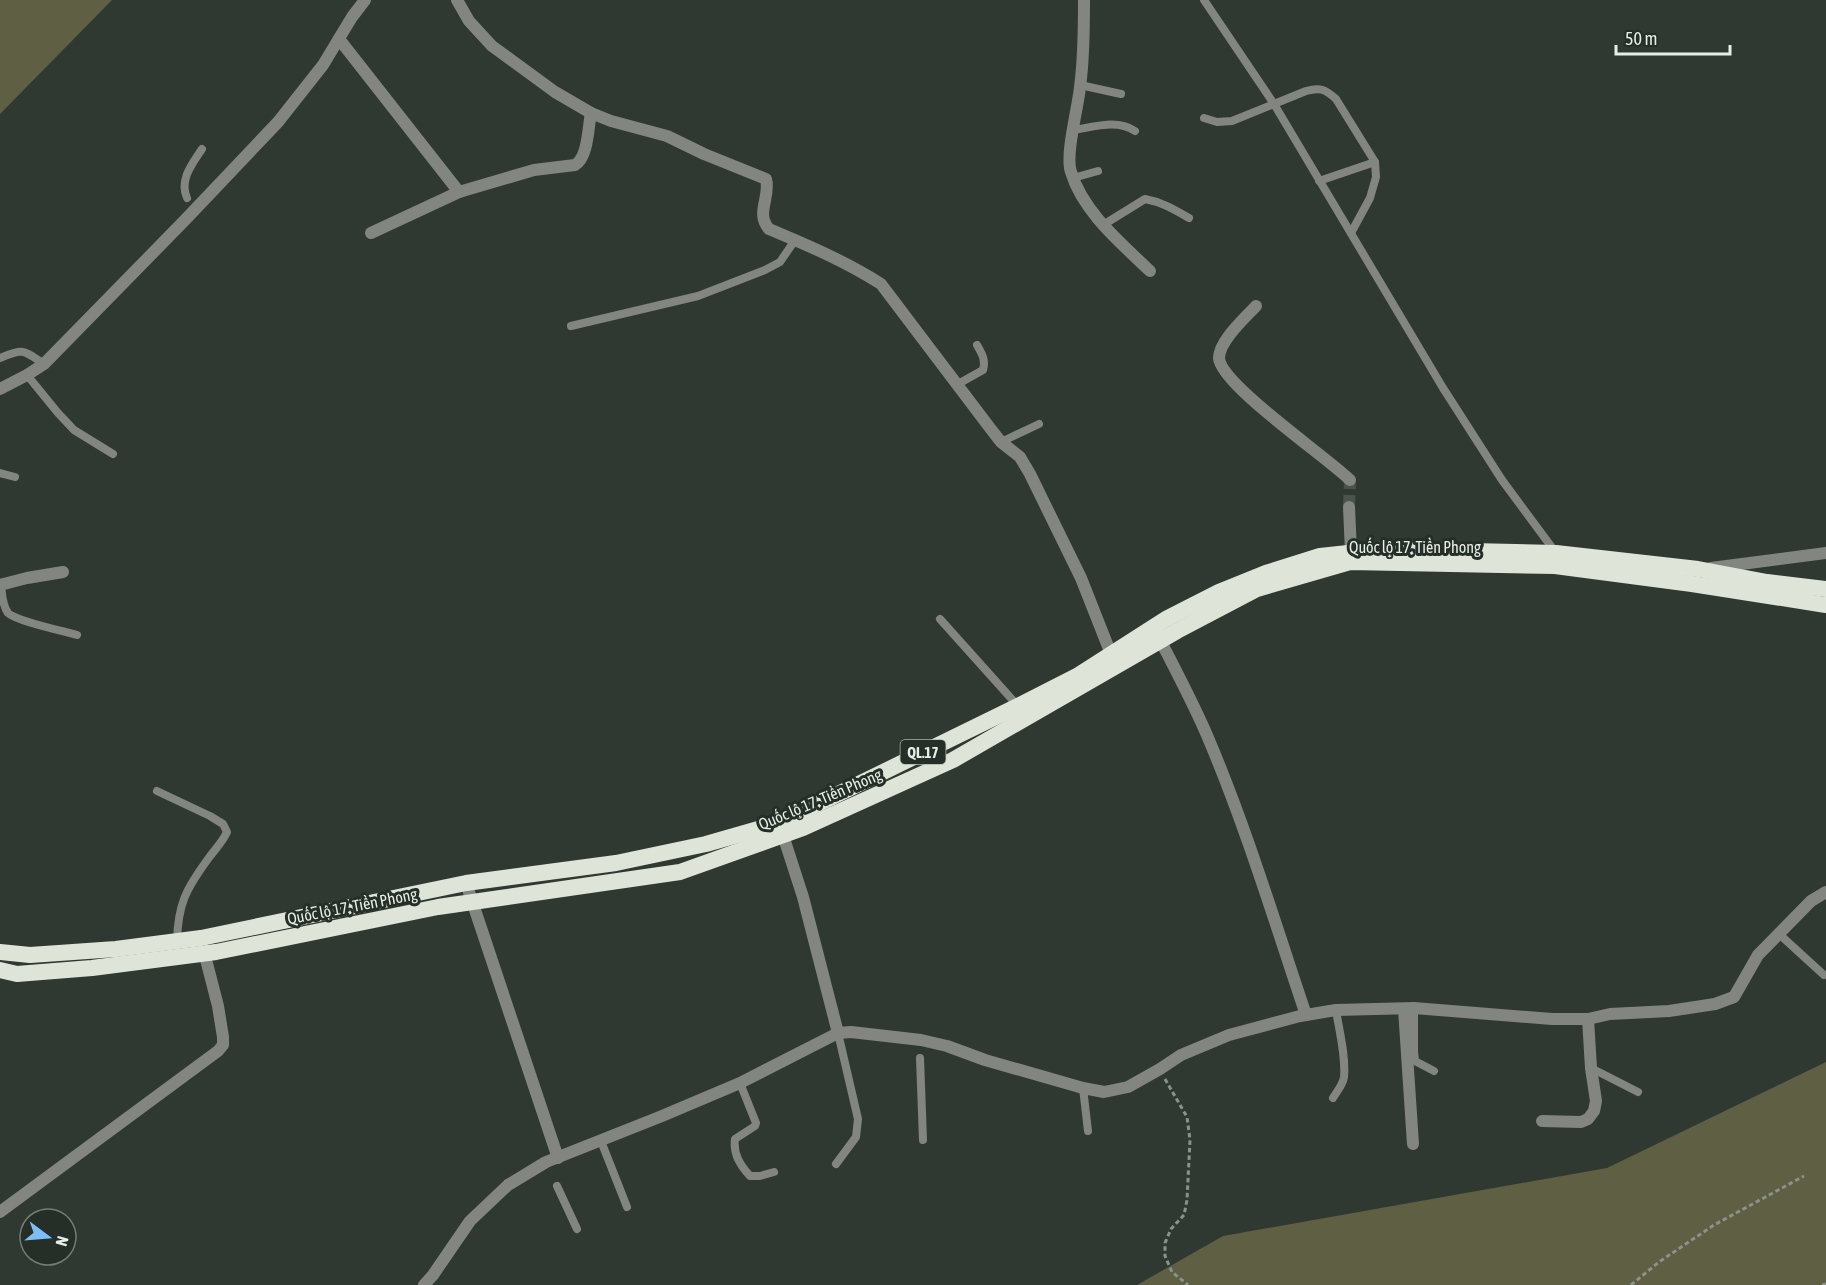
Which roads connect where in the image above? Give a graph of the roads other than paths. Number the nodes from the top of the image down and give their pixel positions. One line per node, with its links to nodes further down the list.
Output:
1 (365, 0): 5 (street)
2 (457, 0): 9 (street)
3 (1084, 0): 6 (street)
4 (1204, 0): 8 (lane)
5 (339, 39): 18 (street); 19 (street)
6 (1080, 86): 7 (lane); 11 (street)
7 (1121, 94)
8 (1274, 104): 10 (lane); 14 (lane); 17 (lane)
9 (591, 113): 18 (street); 24 (street)
10 (1204, 118)
11 (1074, 130): 12 (lane); 16 (street)
12 (1135, 131)
13 (202, 149): 19 (lane)
14 (1375, 162): 17 (lane); 23 (lane)
15 (1098, 171): 16 (lane)
16 (1073, 178): 21 (street)
17 (1319, 181): 23 (lane)
18 (459, 192): 22 (street)
19 (191, 203): 30 (street)
20 (1189, 218): 21 (lane)
21 (1103, 225): 25 (street)
22 (371, 232)
23 (1351, 233): 42 (lane)
24 (795, 240): 27 (lane); 32 (street)
25 (1150, 271)
26 (1256, 306): 39 (street)
27 (571, 326)
28 (977, 345): 32 (lane)
29 (0, 358): 30 (lane)
30 (44, 364): 31 (street)
31 (27, 375): 33 (street); 36 (lane)
32 (958, 384): 35 (street)
33 (0, 389)
34 (1039, 424): 35 (lane)
35 (1001, 442): 52 (street)
36 (112, 454)
37 (0, 473): 38 (lane)
38 (15, 477)
39 (1350, 480)
40 (1349, 507): 41 (street)
41 (1351, 552): 42 (highway, Quốc lộ 17, Tiền Phong / QL.17); 51 (highway, Quốc lộ 17, Tiền Phong / QL.17)
42 (1556, 553): 44 (highway, Quốc lộ 17, Tiền Phong / QL.17)
43 (1826, 553): 44 (street)
44 (1698, 569): 47 (highway, Quốc lộ 17, Tiền Phong / QL.17)
45 (63, 572): 46 (street)
46 (0, 585): 50 (lane)
47 (1826, 589)
48 (1826, 605): 51 (highway, Quốc lộ 17, Tiền Phong)
49 (940, 619): 53 (lane)
50 (77, 634)
51 (1157, 634): 52 (highway, Quốc lộ 17, Tiền Phong / QL.17); 55 (highway, Quốc lộ 17, Tiền Phong); 67 (street)
52 (1111, 654): 53 (highway, Quốc lộ 17, Tiền Phong / QL.17)
53 (1018, 706): 55 (highway, Quốc lộ 17, Tiền Phong / QL.17)
54 (157, 791): 60 (lane)
55 (781, 829): 56 (highway, Quốc lộ 17, Tiền Phong / QL.17); 58 (highway, Quốc lộ 17, Tiền Phong); 69 (street)
56 (466, 883): 58 (street); 61 (highway, Quốc lộ 17, Tiền Phong / QL.17)
57 (1826, 892): 59 (street)
58 (471, 902): 61 (highway, Quốc lộ 17, Tiền Phong); 82 (street)
59 (1778, 933): 64 (lane); 68 (street)
60 (177, 941): 61 (highway, Quốc lộ 17, Tiền Phong / QL.17); 62 (highway, Quốc lộ 17, Tiền Phong / QL.17)
61 (203, 946): 63 (highway, Quốc lộ 17, Tiền Phong); 87 (street)
62 (0, 952)
63 (0, 970)
64 (1824, 975)
65 (1409, 1008): 66 (street); 68 (street); 72 (lane); 81 (street)
66 (1336, 1010): 67 (street); 76 (lane)
67 (1306, 1015): 74 (street)
68 (1588, 1019): 71 (street)
69 (838, 1033): 73 (street); 74 (street); 83 (lane)
70 (920, 1058): 80 (lane)
71 (1591, 1068): 75 (lane); 77 (street)
72 (1434, 1071)
73 (740, 1083): 79 (street); 84 (lane)
74 (1083, 1088): 78 (lane)
75 (1638, 1092)
76 (1333, 1098)
77 (1542, 1121)
78 (1088, 1131)
79 (601, 1140): 82 (street); 86 (lane)
80 (922, 1140)
81 (1413, 1144)
82 (551, 1163): 89 (street)
83 (836, 1164)
84 (774, 1172)
85 (557, 1186): 88 (lane)
86 (627, 1208)
87 (0, 1212)
88 (577, 1229)
89 (424, 1285)

